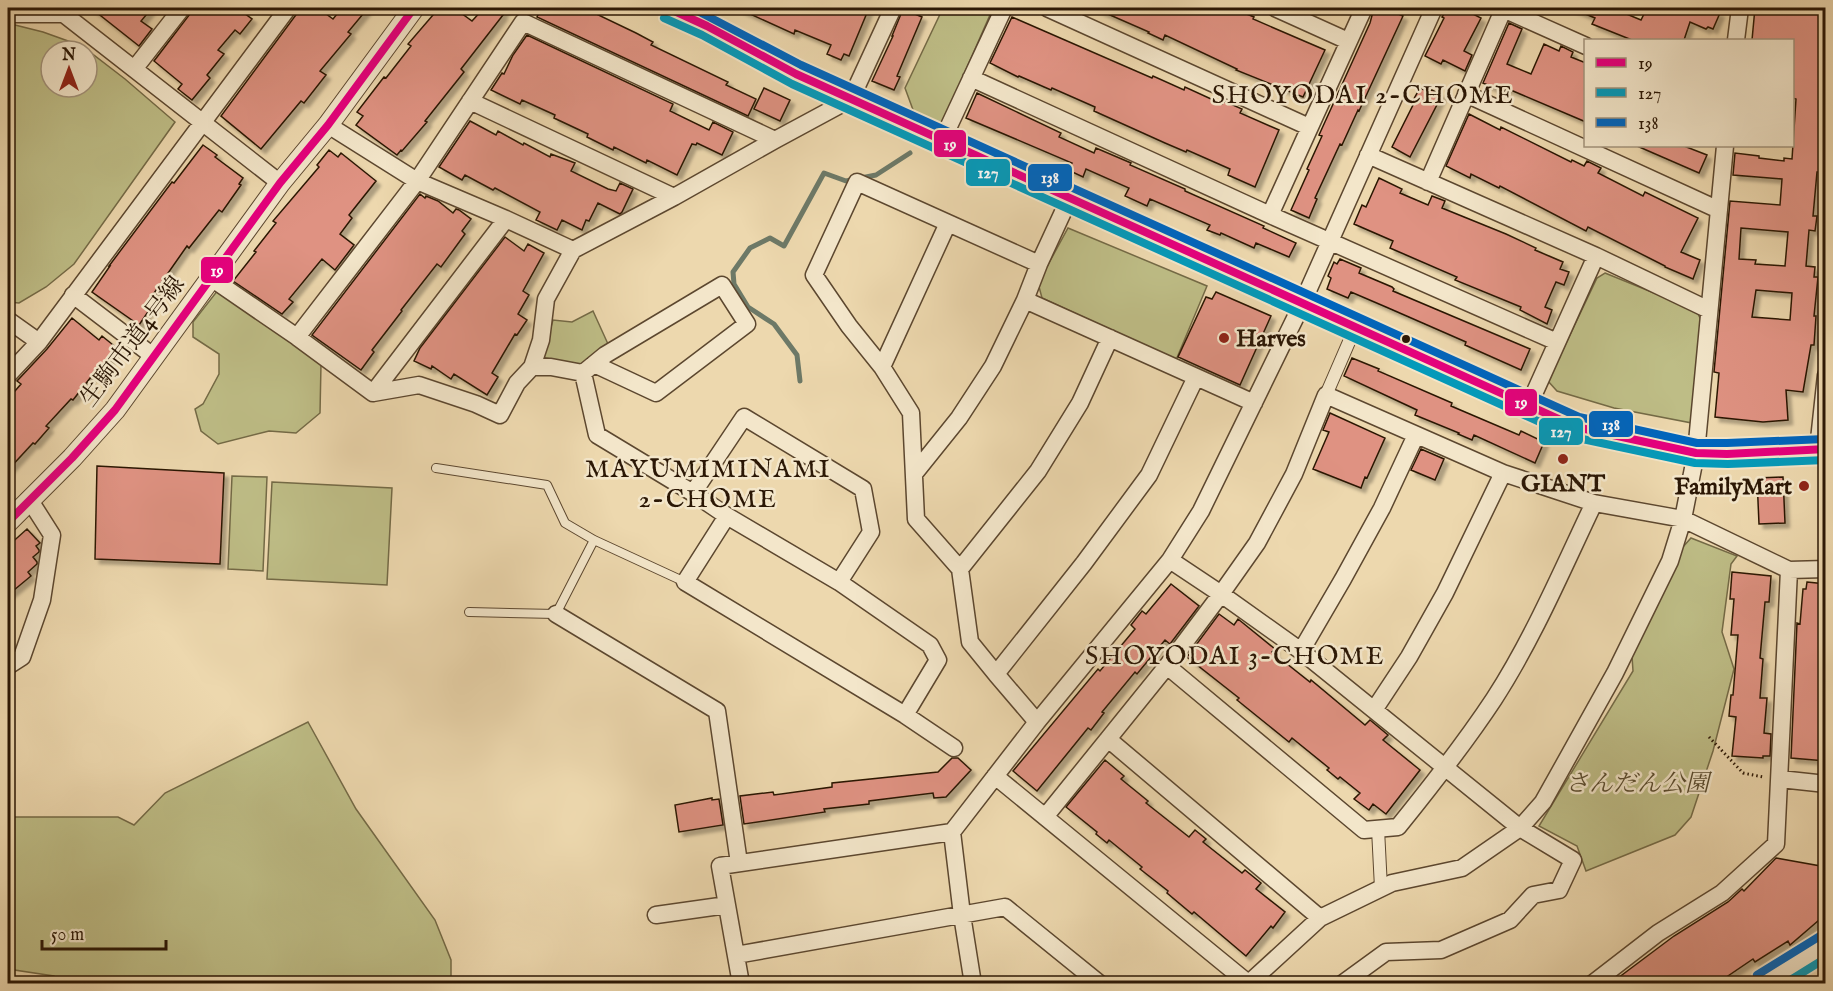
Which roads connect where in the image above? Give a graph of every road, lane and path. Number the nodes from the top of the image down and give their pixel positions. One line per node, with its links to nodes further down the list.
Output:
1 (182, 8): 20 (street)
2 (288, 8): 25 (street)
3 (414, 8): 26 (street, 生駒市道4号線)
4 (668, 8): 16 (street)
5 (714, 8): 16 (street)
6 (893, 8): 23 (street)
7 (1002, 8): 21 (street)
8 (1047, 8): 27 (street)
9 (1275, 8): 18 (street)
10 (1364, 8): 18 (street)
11 (1434, 8): 31 (street)
12 (1503, 8): 19 (street); 22 (street)
13 (1738, 8): 17 (street)
14 (64, 10): 15 (street); 20 (street)
15 (8, 14)
16 (707, 26): 23 (street)
17 (1736, 39)
18 (1348, 40): 27 (street)
19 (1584, 45)
20 (135, 68): 25 (street)
21 (971, 78): 29 (street); 38 (street)
22 (1466, 94): 33 (street); 37 (street)
23 (851, 99): 28 (street); 29 (street)
24 (470, 101): 28 (street); 32 (street); 35 (street)
25 (203, 122): 34 (street); 46 (street)
26 (328, 125): 32 (street); 34 (street, 生駒市道4号線)
27 (1309, 127): 38 (street)
28 (775, 140): 35 (street)
29 (942, 141): 36 (street)
30 (1725, 147): 37 (street)
31 (1368, 155): 33 (street); 41 (street)
32 (417, 181): 39 (street); 52 (street)
33 (1428, 182): 43 (street)
34 (280, 183): 45 (street, 生駒市道4号線)
35 (674, 197): 42 (street)
36 (1069, 199): 44 (street); 48 (street)
37 (1719, 210): 49 (street)
38 (1270, 215): 41 (street)
39 (506, 219): 42 (street); 63 (street)
40 (948, 223): 44 (street); 58 (street); 58 (street)
41 (1328, 241): 48 (street); 55 (street)
42 (573, 250): 57 (street)
43 (1596, 256): 49 (street); 55 (street)
44 (1039, 264): 47 (street)
45 (211, 278): 52 (street); 56 (street, 生駒市道4号線)
46 (73, 295): 54 (street); 56 (street)
47 (1025, 300): 53 (street); 72 (street)
48 (1302, 304): 51 (street); 65 (street)
49 (1709, 310): 69 (street)
50 (8, 320): 54 (street)
51 (1355, 328): 64 (street); 66 (street)
52 (297, 337): 63 (street)
53 (1110, 338): 62 (street); 81 (street)
54 (39, 342): 60 (street)
55 (1557, 342): 66 (street)
56 (153, 356): 74 (street, 生駒市道4号線)
57 (532, 367): 59 (street); 63 (street)
58 (882, 367): 72 (street)
59 (589, 368): 59 (street); 73 (street)
60 (8, 375)
61 (1826, 375): 68 (street)
62 (1196, 377): 65 (street); 92 (street)
63 (373, 393)
64 (1326, 395): 67 (street); 86 (street)
65 (1254, 403): 80 (street)
66 (1529, 405): 69 (street)
67 (1416, 435): 71 (street); 89 (street)
68 (1822, 449): 69 (street)
69 (1696, 453): 77 (street)
70 (436, 468): 79 (lane)
71 (1503, 472): 75 (street); 93 (street)
72 (914, 474): 81 (street)
73 (693, 492): 76 (street); 85 (street)
74 (29, 500): 78 (street, 生駒市道4号線); 90 (street)
75 (1594, 502): 77 (street); 99 (street)
76 (727, 516): 84 (street); 85 (street)
77 (1683, 519): 83 (street); 104 (street)
78 (8, 522)
79 (594, 540): 84 (lane); 88 (lane)
80 (1170, 560): 86 (street); 95 (street)
81 (960, 569): 92 (street)
82 (1826, 569): 83 (street)
83 (1789, 570): 101 (street)
84 (685, 582): 94 (street)
85 (839, 582): 94 (street)
86 (1221, 594): 89 (street); 91 (street)
87 (469, 612): 88 (lane)
88 (556, 614): 107 (street)
89 (1301, 651): 93 (street)
90 (8, 666)
91 (1167, 666): 97 (street); 105 (street)
92 (996, 674): 95 (street)
93 (1374, 710): 99 (street)
94 (905, 715): 98 (street)
95 (1037, 722): 100 (street)
96 (1709, 737): 101 (path)
97 (1108, 739): 103 (street); 112 (street)
98 (954, 747)
99 (1446, 768): 104 (street); 105 (street)
100 (995, 776): 103 (street); 106 (street)
101 (1780, 779): 102 (street); 120 (street)
102 (1826, 784)
103 (1045, 818): 115 (street)
104 (1520, 828): 108 (street); 119 (street)
105 (1378, 829): 108 (street)
106 (952, 832): 107 (street); 111 (street)
107 (739, 864): 109 (street)
108 (1381, 888): 112 (street)
109 (727, 905): 110 (street); 114 (street)
110 (656, 915)
111 (962, 915): 114 (street); 117 (street); 118 (street)
112 (1320, 918): 115 (street)
113 (1826, 945): 121 (street)
114 (736, 955): 116 (street)
115 (1248, 983)
116 (741, 984)
117 (973, 984)
118 (1100, 984)
119 (1342, 984)
120 (1592, 984)
121 (1763, 984)

